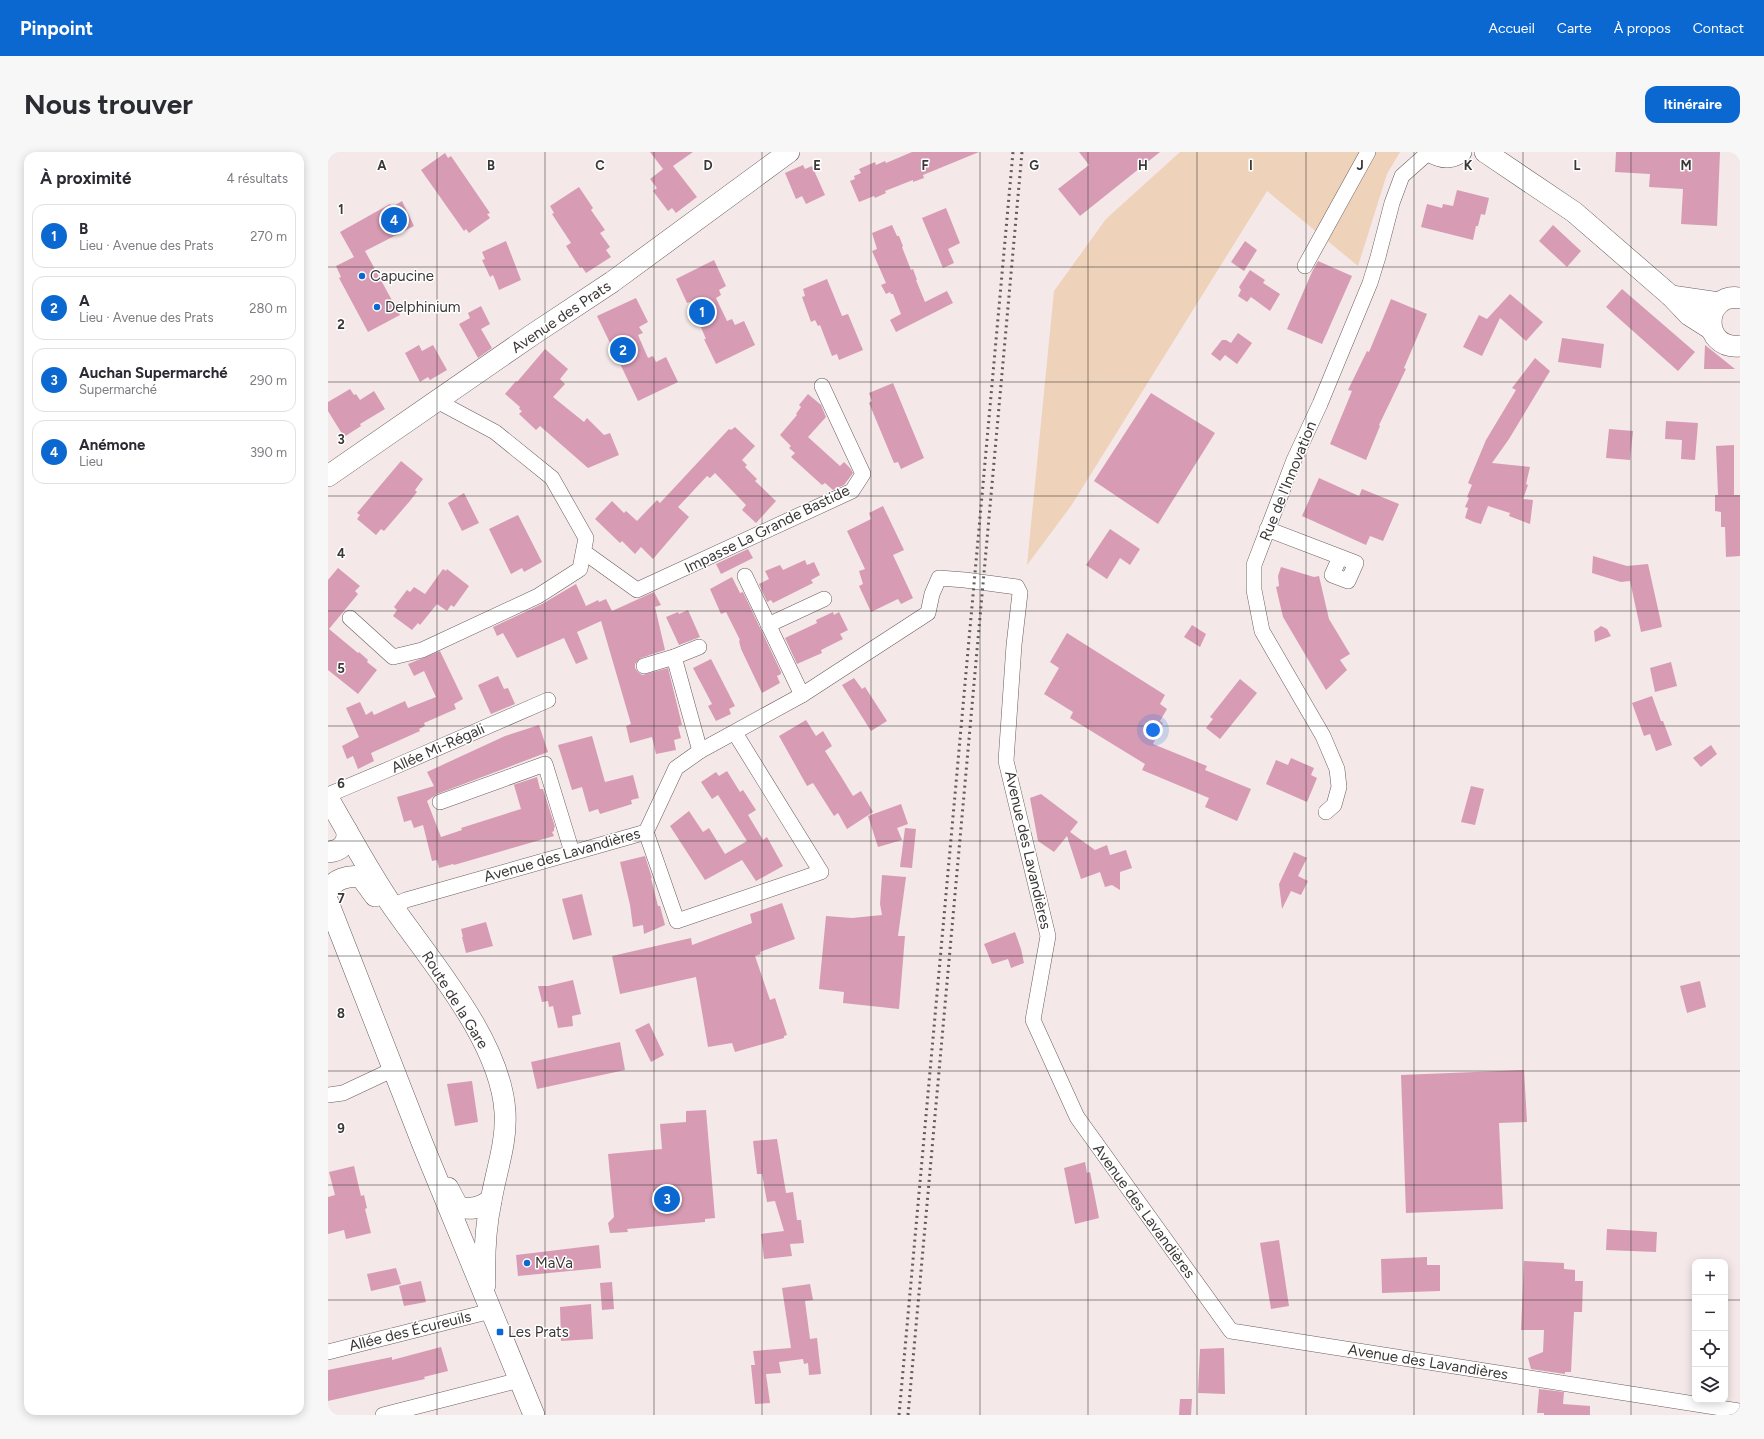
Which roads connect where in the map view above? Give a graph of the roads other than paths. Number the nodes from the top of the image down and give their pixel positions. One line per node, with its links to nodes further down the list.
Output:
1 (789, 152): 12 (main road, Avenue des Prats)
2 (1368, 152): 6 (street)
3 (1430, 152): 4 (main road); 14 (street, Rue de l'Innovation)
4 (1460, 152)
5 (1485, 152): 7 (main road)
6 (1305, 266)
7 (1671, 296): 8 (main road); 9 (main road)
8 (1734, 297): 9 (main road)
9 (1711, 329): 10 (main road)
10 (1738, 349)
11 (822, 386): 15 (street, Impasse La Grande Bastide)
12 (437, 401): 13 (main road, Avenue des Prats); 15 (street)
13 (328, 476)
14 (1267, 529): 16 (street); 31 (street, Rue de l'Innovation)
15 (584, 552): 19 (street)
16 (1340, 556)
17 (745, 576): 20 (street)
18 (824, 599): 20 (street)
19 (350, 618)
20 (768, 625): 24 (street)
21 (699, 646): 22 (street)
22 (674, 656): 23 (street); 27 (street)
23 (644, 666)
24 (802, 695): 26 (street, Avenue des Lavandières); 46 (street, Avenue des Lavandières)
25 (548, 700): 28 (street, Allée Mi-Régali)
26 (735, 733): 27 (street, Avenue des Lavandières); 33 (street)
27 (700, 751): 33 (street, Avenue des Lavandières)
28 (328, 794)
29 (328, 798): 32 (main road, Route de la Gare)
30 (440, 802): 35 (street)
31 (1326, 812)
32 (347, 831): 34 (main road); 38 (main road, Route de la Gare)
33 (646, 832): 35 (street, Avenue des Lavandières)
34 (328, 852)
35 (572, 852): 38 (street, Avenue des Lavandières)
36 (328, 891): 38 (main road)
37 (328, 902): 39 (main road, Route de la Gare)
38 (392, 906): 42 (main road, Route de la Gare)
39 (392, 1070): 40 (street); 41 (main road, Route de la Gare)
40 (328, 1095)
41 (423, 1145): 42 (main road); 43 (main road, Route de la Gare)
42 (491, 1200): 43 (main road, Route de la Gare)
43 (489, 1304): 44 (street, Allée des Écureuils); 45 (main road, Route de la Gare)
44 (328, 1352)
45 (520, 1380): 47 (street); 48 (main road, Route de la Gare)
46 (1740, 1411)
47 (383, 1415)
48 (534, 1415)

